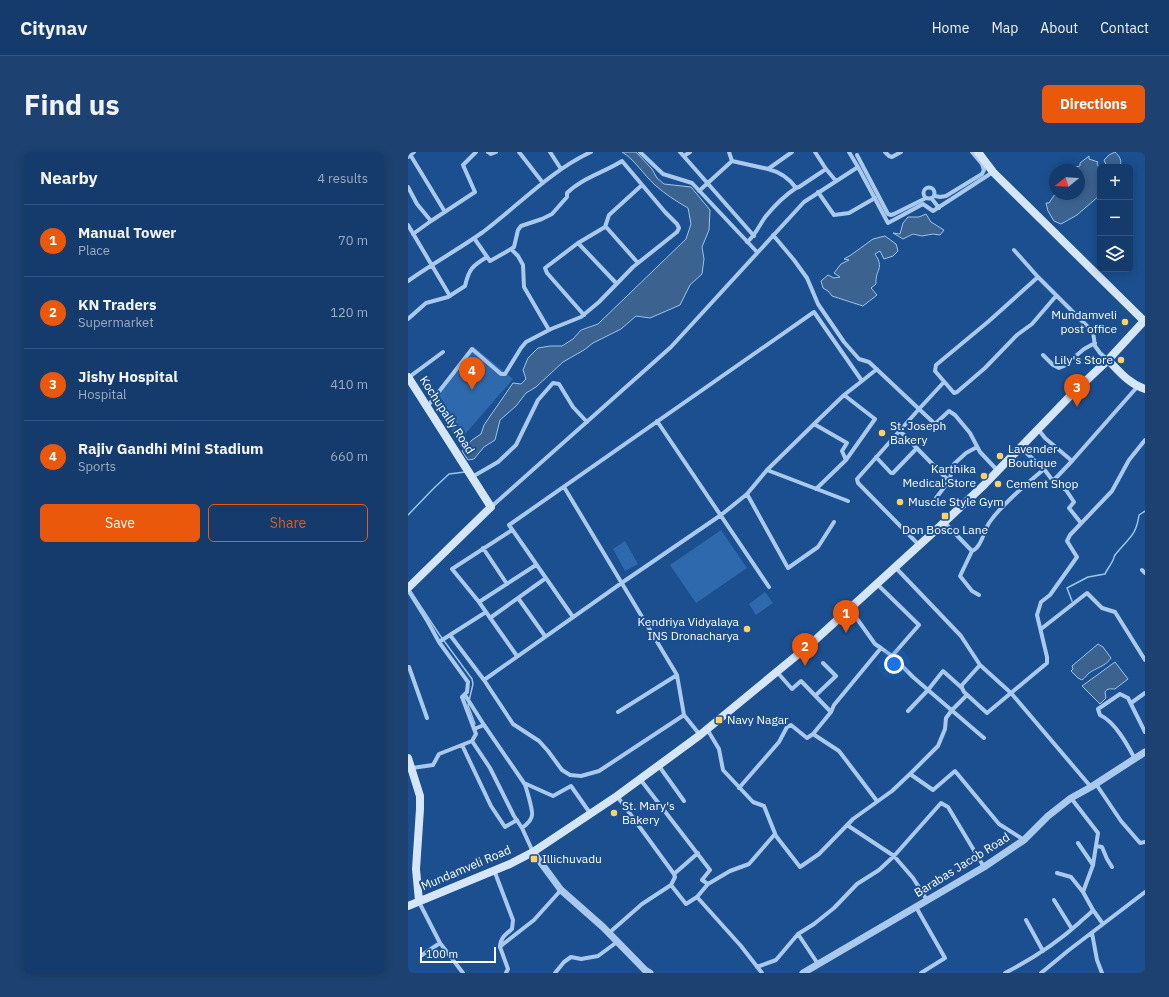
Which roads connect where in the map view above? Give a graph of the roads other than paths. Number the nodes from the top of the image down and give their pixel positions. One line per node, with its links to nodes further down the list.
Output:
1 (414, 152): 22 (street)
2 (476, 152): 42 (street)
3 (488, 152): 4 (street)
4 (496, 152)
5 (519, 152): 31 (street)
6 (550, 152): 26 (street)
7 (592, 152): 26 (street)
8 (640, 152): 36 (street)
9 (680, 152): 21 (street)
10 (690, 152): 21 (street)
11 (730, 152): 24 (street)
12 (792, 152): 27 (street)
13 (815, 152): 28 (street)
14 (849, 152): 23 (street)
15 (862, 152): 20 (street)
16 (885, 152): 17 (street)
17 (901, 152)
18 (972, 152): 38 (street)
19 (978, 152): 29 (main road)
20 (857, 155): 23 (street); 40 (street)
21 (684, 156): 32 (street)
22 (409, 157): 42 (street)
23 (853, 158): 25 (street)
24 (732, 161): 27 (street); 32 (street)
25 (858, 167): 30 (street); 39 (street)
26 (561, 169): 31 (street)
27 (768, 169): 35 (street)
28 (826, 169): 30 (street); 35 (street)
29 (993, 172): 41 (street); 65 (main road)
30 (836, 181): 37 (street)
31 (543, 183): 49 (street)
32 (707, 183): 36 (street); 48 (street)
33 (642, 185): 45 (street); 52 (street); 56 (street)
34 (408, 187): 43 (street)
35 (796, 188): 48 (street)
36 (699, 190): 50 (street)
37 (818, 192): 39 (street); 47 (street)
38 (933, 197): 40 (street); 40 (street); 41 (street)
39 (875, 198): 41 (street)
40 (926, 198)
41 (939, 208)
42 (445, 212): 43 (street)
43 (431, 221): 46 (street)
44 (408, 225): 46 (street)
45 (605, 227): 51 (street); 56 (street)
46 (413, 234): 57 (street)
47 (773, 235): 54 (street); 71 (street)
48 (754, 236): 50 (street)
49 (474, 238): 55 (street); 57 (street)
50 (747, 242): 54 (street)
51 (578, 243): 60 (street); 63 (street)
52 (511, 249): 55 (street); 66 (street)
53 (1014, 250): 58 (street)
54 (757, 252): 80 (street)
55 (487, 257): 61 (street)
56 (638, 262): 60 (street)
57 (431, 266): 59 (street); 61 (street)
58 (1038, 278): 62 (street); 74 (street)
59 (408, 281)
60 (616, 283): 63 (street)
61 (450, 296): 64 (street)
62 (1056, 296): 67 (street); 74 (street)
63 (584, 315): 66 (street)
64 (408, 319)
65 (1144, 321): 70 (main road, Mundamveli Road)
66 (549, 330): 77 (street)
67 (1095, 343): 69 (street); 70 (street)
68 (443, 352): 72 (street)
69 (1042, 355)
70 (1108, 360): 75 (main road); 82 (main road, Mundamveli Road)
71 (877, 369): 73 (street); 78 (street)
72 (408, 378): 77 (main road, Kochupally Road)
73 (862, 381): 76 (street); 79 (street)
74 (944, 382): 78 (street)
75 (1141, 388): 90 (street)
76 (844, 395): 81 (street); 89 (street)
77 (427, 407): 94 (main road, Kochupally Road)
78 (919, 409): 83 (street); 86 (street)
79 (657, 421): 97 (street); 103 (street)
80 (586, 422): 94 (street); 102 (street)
81 (814, 424): 89 (street); 92 (street)
82 (1038, 429): 85 (main road, Mundamveli Road); 90 (street)
83 (900, 431): 87 (street); 88 (street)
84 (1145, 440): 106 (street)
85 (1020, 446): 91 (street); 93 (main road, Mundamveli Road)
86 (977, 447): 93 (street); 95 (street)
87 (917, 448): 88 (street); 95 (street)
88 (876, 458): 108 (street)
89 (846, 460): 98 (street)
90 (1072, 461): 96 (street)
91 (1044, 469): 96 (street); 110 (street)
92 (767, 470): 98 (street); 99 (street)
93 (998, 471): 105 (main road, Mundamveli Road)
94 (472, 477): 102 (main road, Kochupally Road)
95 (949, 481): 100 (street)
96 (1053, 481): 106 (street)
97 (564, 487): 107 (street); 114 (street)
98 (816, 489): 101 (street)
99 (747, 494): 103 (street); 104 (street)
100 (936, 498)
101 (848, 501)
102 (491, 507): 118 (main road)
103 (721, 515): 114 (street); 117 (street)
104 (834, 522)
105 (944, 522): 108 (main road, Mundamveli Road); 110 (street)
106 (1081, 523): 126 (street)
107 (512, 530): 109 (street); 111 (street)
108 (919, 546): 112 (main road, Mundamveli Road)
109 (483, 548): 115 (street); 121 (street)
110 (972, 551): 119 (street)
111 (536, 565): 113 (street); 115 (street)
112 (896, 568): 116 (main road, Mundamveli Road); 135 (street)
113 (546, 578): 120 (street); 124 (street)
114 (623, 582): 124 (street); 138 (street)
115 (507, 584): 121 (street)
116 (876, 584): 122 (main road, Mundamveli Road); 132 (street)
117 (768, 587)
118 (409, 588): 129 (street)
119 (979, 595)
120 (518, 598): 125 (street); 128 (street)
121 (479, 602): 123 (street)
122 (849, 609): 130 (street); 137 (main road, Mundamveli Road)
123 (486, 612): 125 (street); 127 (street)
124 (573, 617): 128 (street)
125 (490, 618): 131 (street)
126 (1041, 629): 133 (street); 142 (street)
127 (450, 635): 129 (street); 139 (street)
128 (545, 636): 131 (street)
129 (439, 642): 144 (street)
130 (881, 648): 132 (street); 151 (street)
131 (517, 656): 139 (street)
132 (892, 656): 141 (street)
133 (1145, 660)
134 (823, 663): 145 (street)
135 (980, 665): 140 (street); 142 (street)
136 (408, 668): 153 (street)
137 (777, 672): 145 (street); 156 (main road, Mundamveli Road)
138 (677, 675): 150 (street); 152 (street)
139 (484, 680): 152 (street)
140 (962, 688): 141 (street); 146 (street)
141 (928, 690): 148 (street); 149 (street)
142 (1011, 693): 146 (street); 171 (street)
143 (1145, 693): 147 (street)
144 (465, 695): 154 (street); 155 (street)
145 (816, 695): 151 (street)
146 (967, 695): 148 (street)
147 (1131, 704): 157 (street); 165 (street)
148 (952, 710): 160 (street); 168 (street)
149 (908, 711)
150 (618, 712)
151 (831, 712): 158 (street)
152 (684, 715): 159 (street)
153 (428, 718)
154 (484, 724): 155 (street); 170 (street)
155 (474, 729): 161 (street)
156 (707, 729): 159 (main road, Mundamveli Road); 172 (street)
157 (1145, 732)
158 (813, 734): 172 (street); 176 (street)
159 (700, 735): 166 (main road, Mundamveli Road)
160 (984, 738)
161 (472, 741): 162 (street); 178 (street)
162 (462, 745): 167 (street); 178 (street)
163 (1145, 752): 165 (street, Barabas Jacob Road)
164 (408, 758): 167 (main road)
165 (1135, 759): 171 (street, Barabas Jacob Road)
166 (659, 766): 169 (main road, Mundamveli Road); 175 (street)
167 (411, 768): 203 (main road)
168 (910, 774): 176 (street); 182 (street)
169 (640, 779): 173 (main road, Mundamveli Road); 187 (street)
170 (524, 783): 177 (street); 180 (street)
171 (1093, 786): 174 (street, Barabas Jacob Road); 183 (street)
172 (740, 788): 181 (street)
173 (617, 796): 177 (main road, Mundamveli Road); 194 (street)
174 (1071, 798): 182 (street, Barabas Jacob Road); 185 (street)
175 (684, 801)
176 (877, 801): 179 (street)
177 (591, 814): 186 (main road, Mundamveli Road)
178 (517, 820): 180 (street)
179 (847, 824): 181 (street); 188 (street)
180 (522, 828): 186 (street)
181 (775, 834): 195 (street)
182 (1024, 840): 190 (street, Barabas Jacob Road)
183 (1145, 842)
184 (1078, 843): 189 (street)
185 (1096, 846): 189 (street); 191 (street)
186 (534, 852): 192 (main road, Mundamveli Road); 197 (street)
187 (698, 853): 194 (street); 195 (street)
188 (894, 856): 190 (street); 201 (street); 212 (street)
189 (1093, 865): 198 (street)
190 (984, 867): 201 (street, Barabas Jacob Road)
191 (1112, 867)
192 (494, 870): 203 (main road, Mundamveli Road); 215 (street)
193 (1057, 873): 198 (street)
194 (674, 874): 196 (street)
195 (708, 884): 200 (street)
196 (671, 885): 200 (street); 210 (street)
197 (561, 890): 210 (street); 215 (street)
198 (1083, 892): 206 (street)
199 (1145, 892): 208 (street)
200 (697, 897): 219 (street)
201 (927, 900): 205 (street, Barabas Jacob Road)
202 (1054, 900): 209 (street)
203 (419, 901): 204 (main road, Mundamveli Road); 214 (street)
204 (408, 906)
205 (916, 907): 218 (street, Barabas Jacob Road); 226 (street)
206 (1093, 910): 208 (street); 209 (street)
207 (1026, 920): 216 (street)
208 (1103, 924): 211 (street)
209 (1072, 929): 216 (street)
210 (609, 933): 213 (street)
211 (1092, 933): 228 (street); 229 (street)
212 (798, 934): 218 (street); 219 (street)
213 (617, 942): 222 (street); 223 (street)
214 (440, 943): 217 (street); 220 (street)
215 (500, 948): 221 (street)
216 (1043, 951): 227 (street)
217 (422, 955)
218 (818, 964): 225 (street, Barabas Jacob Road)
219 (757, 967): 224 (street)
220 (463, 973)
221 (506, 973)
222 (555, 973)
223 (650, 973)
224 (762, 973)
225 (803, 973)
226 (920, 973)
227 (1005, 973)
228 (1041, 973)
229 (1102, 973)

